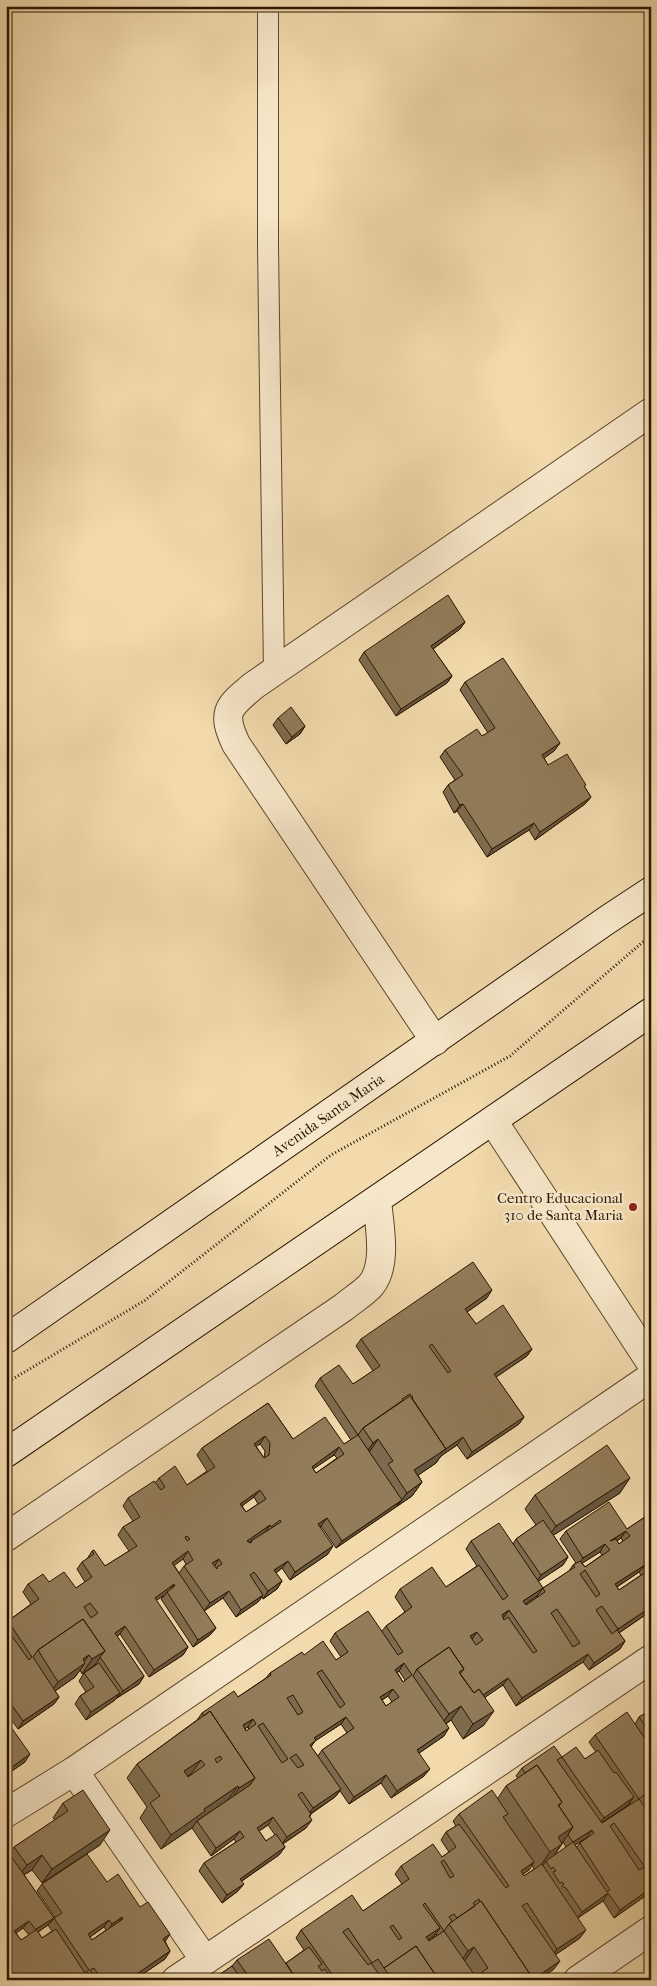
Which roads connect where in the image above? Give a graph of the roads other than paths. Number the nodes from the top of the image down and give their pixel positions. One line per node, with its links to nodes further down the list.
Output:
1 (268, 6): 3 (lane)
2 (651, 412): 3 (street)
3 (274, 671): 6 (street)
4 (651, 892): 6 (street, Avenida Santa Maria)
5 (651, 1012): 7 (street)
6 (435, 1041): 9 (street, Avenida Santa Maria)
7 (493, 1121): 8 (street); 10 (street)
8 (377, 1200): 12 (street); 13 (street)
9 (6, 1339)
10 (651, 1363)
11 (651, 1377): 15 (street)
12 (6, 1453)
13 (6, 1537)
14 (651, 1659): 18 (street)
15 (74, 1770): 16 (street); 18 (street)
16 (6, 1813)
17 (651, 1930): 20 (street)
18 (204, 1960): 19 (street)
19 (176, 1980)
20 (578, 1980)

